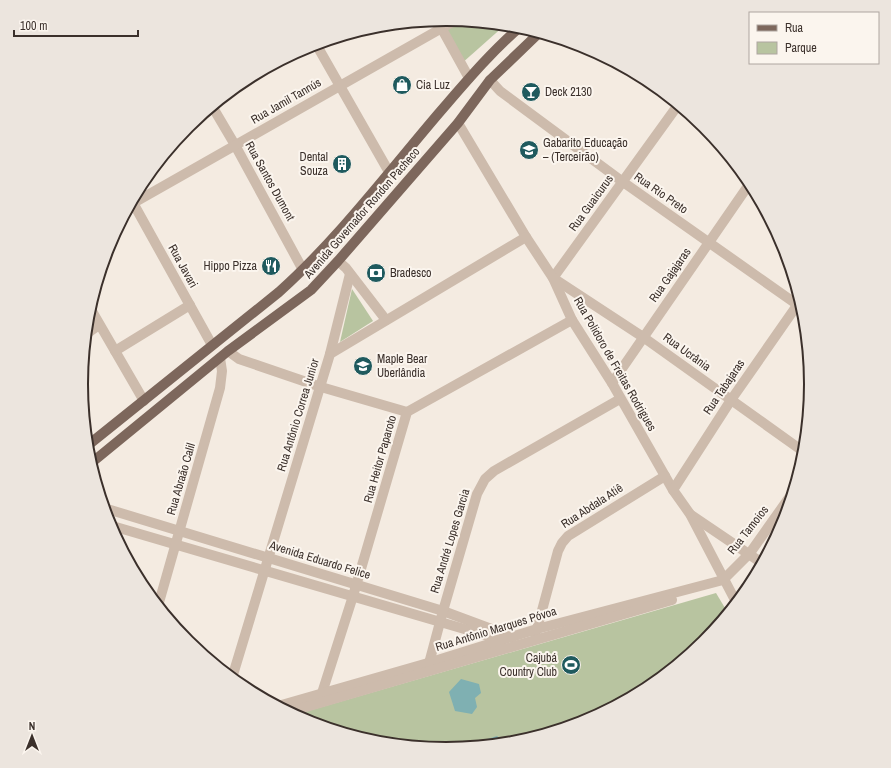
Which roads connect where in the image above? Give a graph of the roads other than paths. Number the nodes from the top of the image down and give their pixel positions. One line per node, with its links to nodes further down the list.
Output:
1 (434, 26): 8 (street, Rua Jamil Tannús)
2 (439, 26): 6 (street)
3 (514, 33): 6 (main road, Avenida Governador Rondon Pacheco)
4 (535, 37): 7 (main road, Avenida Governador Rondon Pacheco)
5 (319, 49): 8 (street)
6 (469, 78): 13 (main road, Avenida Governador Rondon Pacheco)
7 (490, 80): 11 (main road, Avenida Governador Rondon Pacheco); 14 (street, Rua Rio Preto)
8 (340, 86): 12 (street, Rua Jamil Tannús); 13 (street)
9 (675, 109): 14 (street, Rua Guaicurus)
10 (215, 111): 12 (street, Rua Santos Dumont)
11 (458, 122): 18 (street, Rua Polidoro de Freitas Rodrigues); 20 (main road, Avenida Governador Rondon Pacheco)
12 (235, 145): 16 (street, Rua Jamil Tannús); 21 (street, Rua Santos Dumont)
13 (389, 172): 21 (main road, Avenida Governador Rondon Pacheco)
14 (623, 182): 19 (street, Rua Rio Preto); 23 (street, Rua Guaicurus)
15 (746, 189): 19 (street, Rua Gajajaras)
16 (139, 198)
17 (134, 208): 25 (street, Rua Javari)
18 (526, 237): 23 (street, Rua Polidoro de Freitas Rodrigues); 28 (street, Rua Antônio Correa Junior)
19 (710, 242): 24 (street, Rua Rio Preto); 32 (street, Rua Gajajaras)
20 (338, 261): 22 (street); 35 (main road, Avenida Governador Rondon Pacheco)
21 (303, 270): 33 (main road, Avenida Governador Rondon Pacheco)
22 (350, 274): 28 (street); 36 (street)
23 (553, 278): 29 (street, Rua Polidoro de Freitas Rodrigues); 32 (street, Rua Ucrânia)
24 (793, 299)
25 (190, 305): 33 (street, Rua Javari); 34 (street)
26 (796, 310): 41 (street, Rua Tabajaras)
27 (94, 315): 30 (street)
28 (386, 320): 36 (street, Rua Antônio Correa Junior)
29 (572, 320): 38 (street, Rua Polidoro de Freitas Rodrigues); 43 (street, Rua Heitor Paparoto)
30 (100, 325): 31 (street); 34 (street)
31 (92, 330)
32 (643, 336): 38 (street, Rua Gajajaras); 41 (street, Rua Ucrânia)
33 (212, 345): 42 (main road, Avenida Governador Rondon Pacheco)
34 (115, 351): 42 (street)
35 (228, 351): 37 (main road, Avenida Governador Rondon Pacheco); 39 (street)
36 (330, 354): 39 (street, Rua Antônio Correa Junior)
37 (220, 358): 46 (main road, Avenida Governador Rondon Pacheco); 53 (street, Rua Abraão Calil)
38 (612, 383): 40 (street, Rua Polidoro de Freitas Rodrigues)
39 (321, 386): 43 (street); 56 (street, Rua Antônio Correa Junior)
40 (620, 399): 47 (street, Rua Polidoro de Freitas Rodrigues); 64 (street, Rua André Lopes Garcia)
41 (731, 400): 45 (street, Rua Ucrânia); 48 (street, Rua Tabajaras)
42 (144, 401): 44 (main road, Avenida Governador Rondon Pacheco)
43 (407, 412): 60 (street, Rua Heitor Paparoto)
44 (92, 442)
45 (798, 448)
46 (95, 460)
47 (665, 476): 48 (street, Rua Polidoro de Freitas Rodrigues); 66 (street, Rua Abdala Atiê)
48 (673, 490): 51 (street, Rua Polidoro de Freitas Rodrigues)
49 (111, 511): 53 (street, Avenida Eduardo Felice)
50 (780, 512): 55 (street, Rua Tamoios)
51 (690, 514): 55 (street); 59 (street, Rua Polidoro de Freitas Rodrigues)
52 (118, 527): 54 (street, Avenida Eduardo Felice)
53 (180, 531): 54 (street, Rua Abraão Calil); 56 (street, Avenida Eduardo Felice)
54 (176, 544): 58 (street, Avenida Eduardo Felice); 63 (street, Rua Abraão Calil)
55 (750, 553): 57 (street); 59 (street, Rua Tamoios)
56 (269, 558): 58 (street, Rua Antônio Correa Junior); 60 (street, Avenida Eduardo Felice)
57 (758, 559)
58 (265, 570): 61 (street, Avenida Eduardo Felice); 70 (street, Rua Antônio Correa Junior)
59 (724, 582): 62 (street, Rua Polidoro de Freitas Rodrigues); 66 (street, Rua Antônio Marques Póvoa); 68 (street, Rua Antônio Marques Póvoa)
60 (356, 585): 61 (street, Rua Heitor Paparoto); 64 (street, Avenida Eduardo Felice)
61 (353, 596): 65 (street, Avenida Eduardo Felice); 71 (street, Rua Heitor Paparoto)
62 (733, 597)
63 (160, 600)
64 (443, 611): 65 (street, Rua André Lopes Garcia); 67 (street, Avenida Eduardo Felice)
65 (440, 622): 67 (street, Avenida Eduardo Felice); 69 (street, Rua André Lopes Garcia)
66 (537, 629): 67 (street, Rua Antônio Marques Póvoa); 68 (street, Rua Abdala Atiê)
67 (507, 638): 68 (street, Avenida Eduardo Felice); 69 (street, Rua Antônio Marques Póvoa)
68 (525, 644): 69 (street, Rua Antônio Marques Póvoa)
69 (428, 667): 71 (street, Rua Antônio Marques Póvoa); 73 (street, Rua Antônio Marques Póvoa)
70 (234, 672)
71 (322, 694): 72 (street, Rua Antônio Marques Póvoa)
72 (285, 704)
73 (296, 709)

